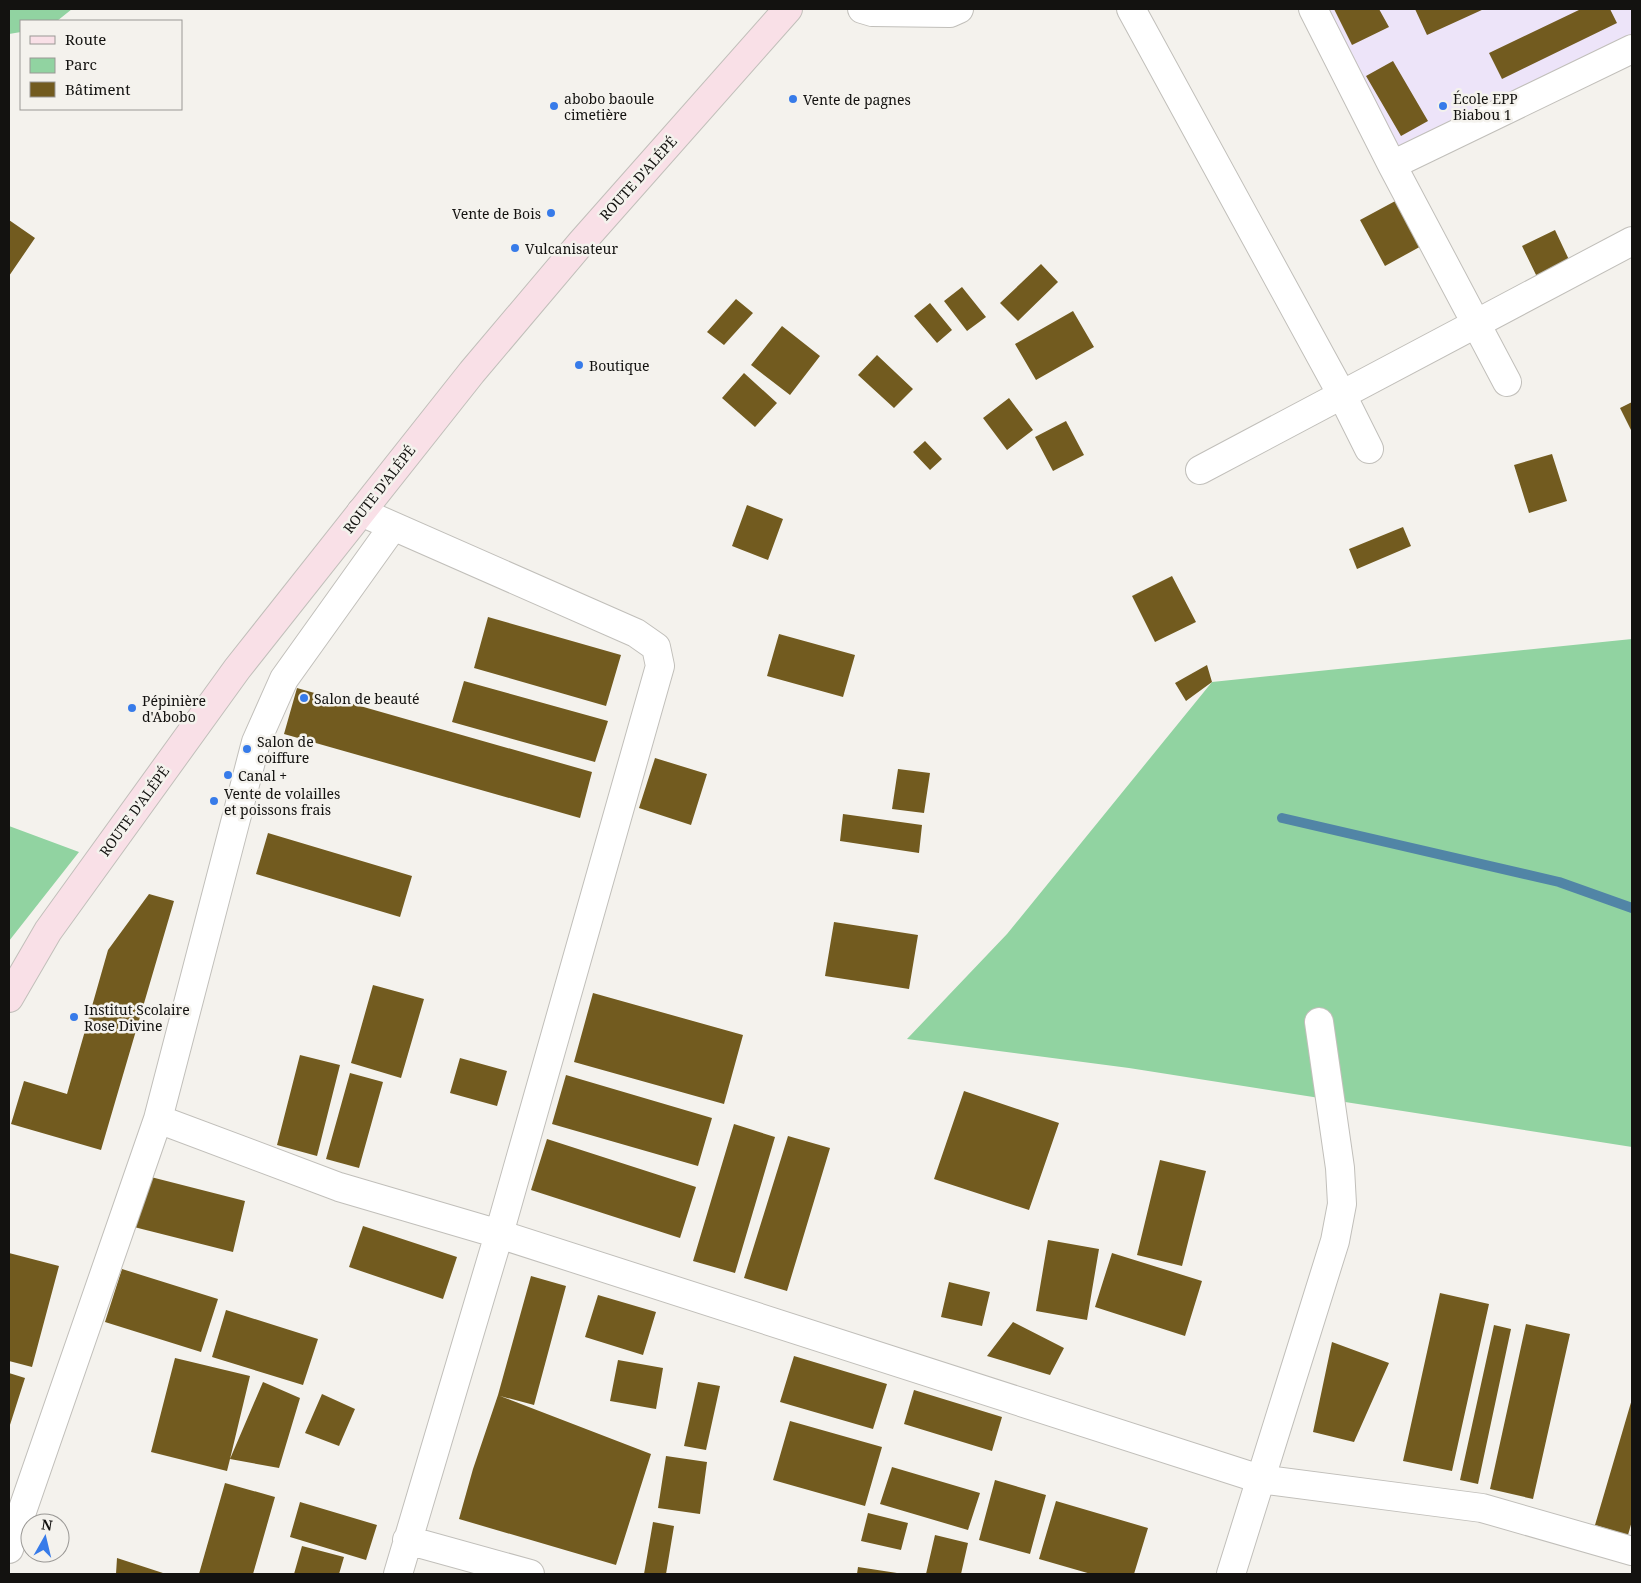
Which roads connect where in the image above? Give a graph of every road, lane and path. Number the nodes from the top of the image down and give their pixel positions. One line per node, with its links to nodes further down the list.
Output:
1 (788, 9): 14 (main road, ROUTE D'ALÉPÉ)
2 (958, 9): 5 (street)
3 (1131, 9): 11 (street)
4 (1313, 9): 7 (street)
5 (870, 10)
6 (1632, 49): 7 (street)
7 (1392, 165): 9 (street)
8 (1632, 241): 9 (street)
9 (1477, 323): 10 (street); 11 (street)
10 (1507, 382)
11 (1342, 395): 12 (street); 13 (street)
12 (1369, 449)
13 (1200, 470)
14 (361, 512): 15 (street); 16 (main road, ROUTE D'ALÉPÉ)
15 (392, 528): 18 (street); 19 (street)
16 (9, 998)
17 (1319, 1022): 20 (street)
18 (158, 1119): 19 (street); 22 (street)
19 (499, 1234): 20 (street); 21 (street)
20 (1260, 1479): 23 (street); 26 (street)
21 (407, 1540): 24 (street); 25 (street)
22 (9, 1549)
23 (1632, 1551)
24 (398, 1574)
25 (530, 1574)
26 (1231, 1574)

